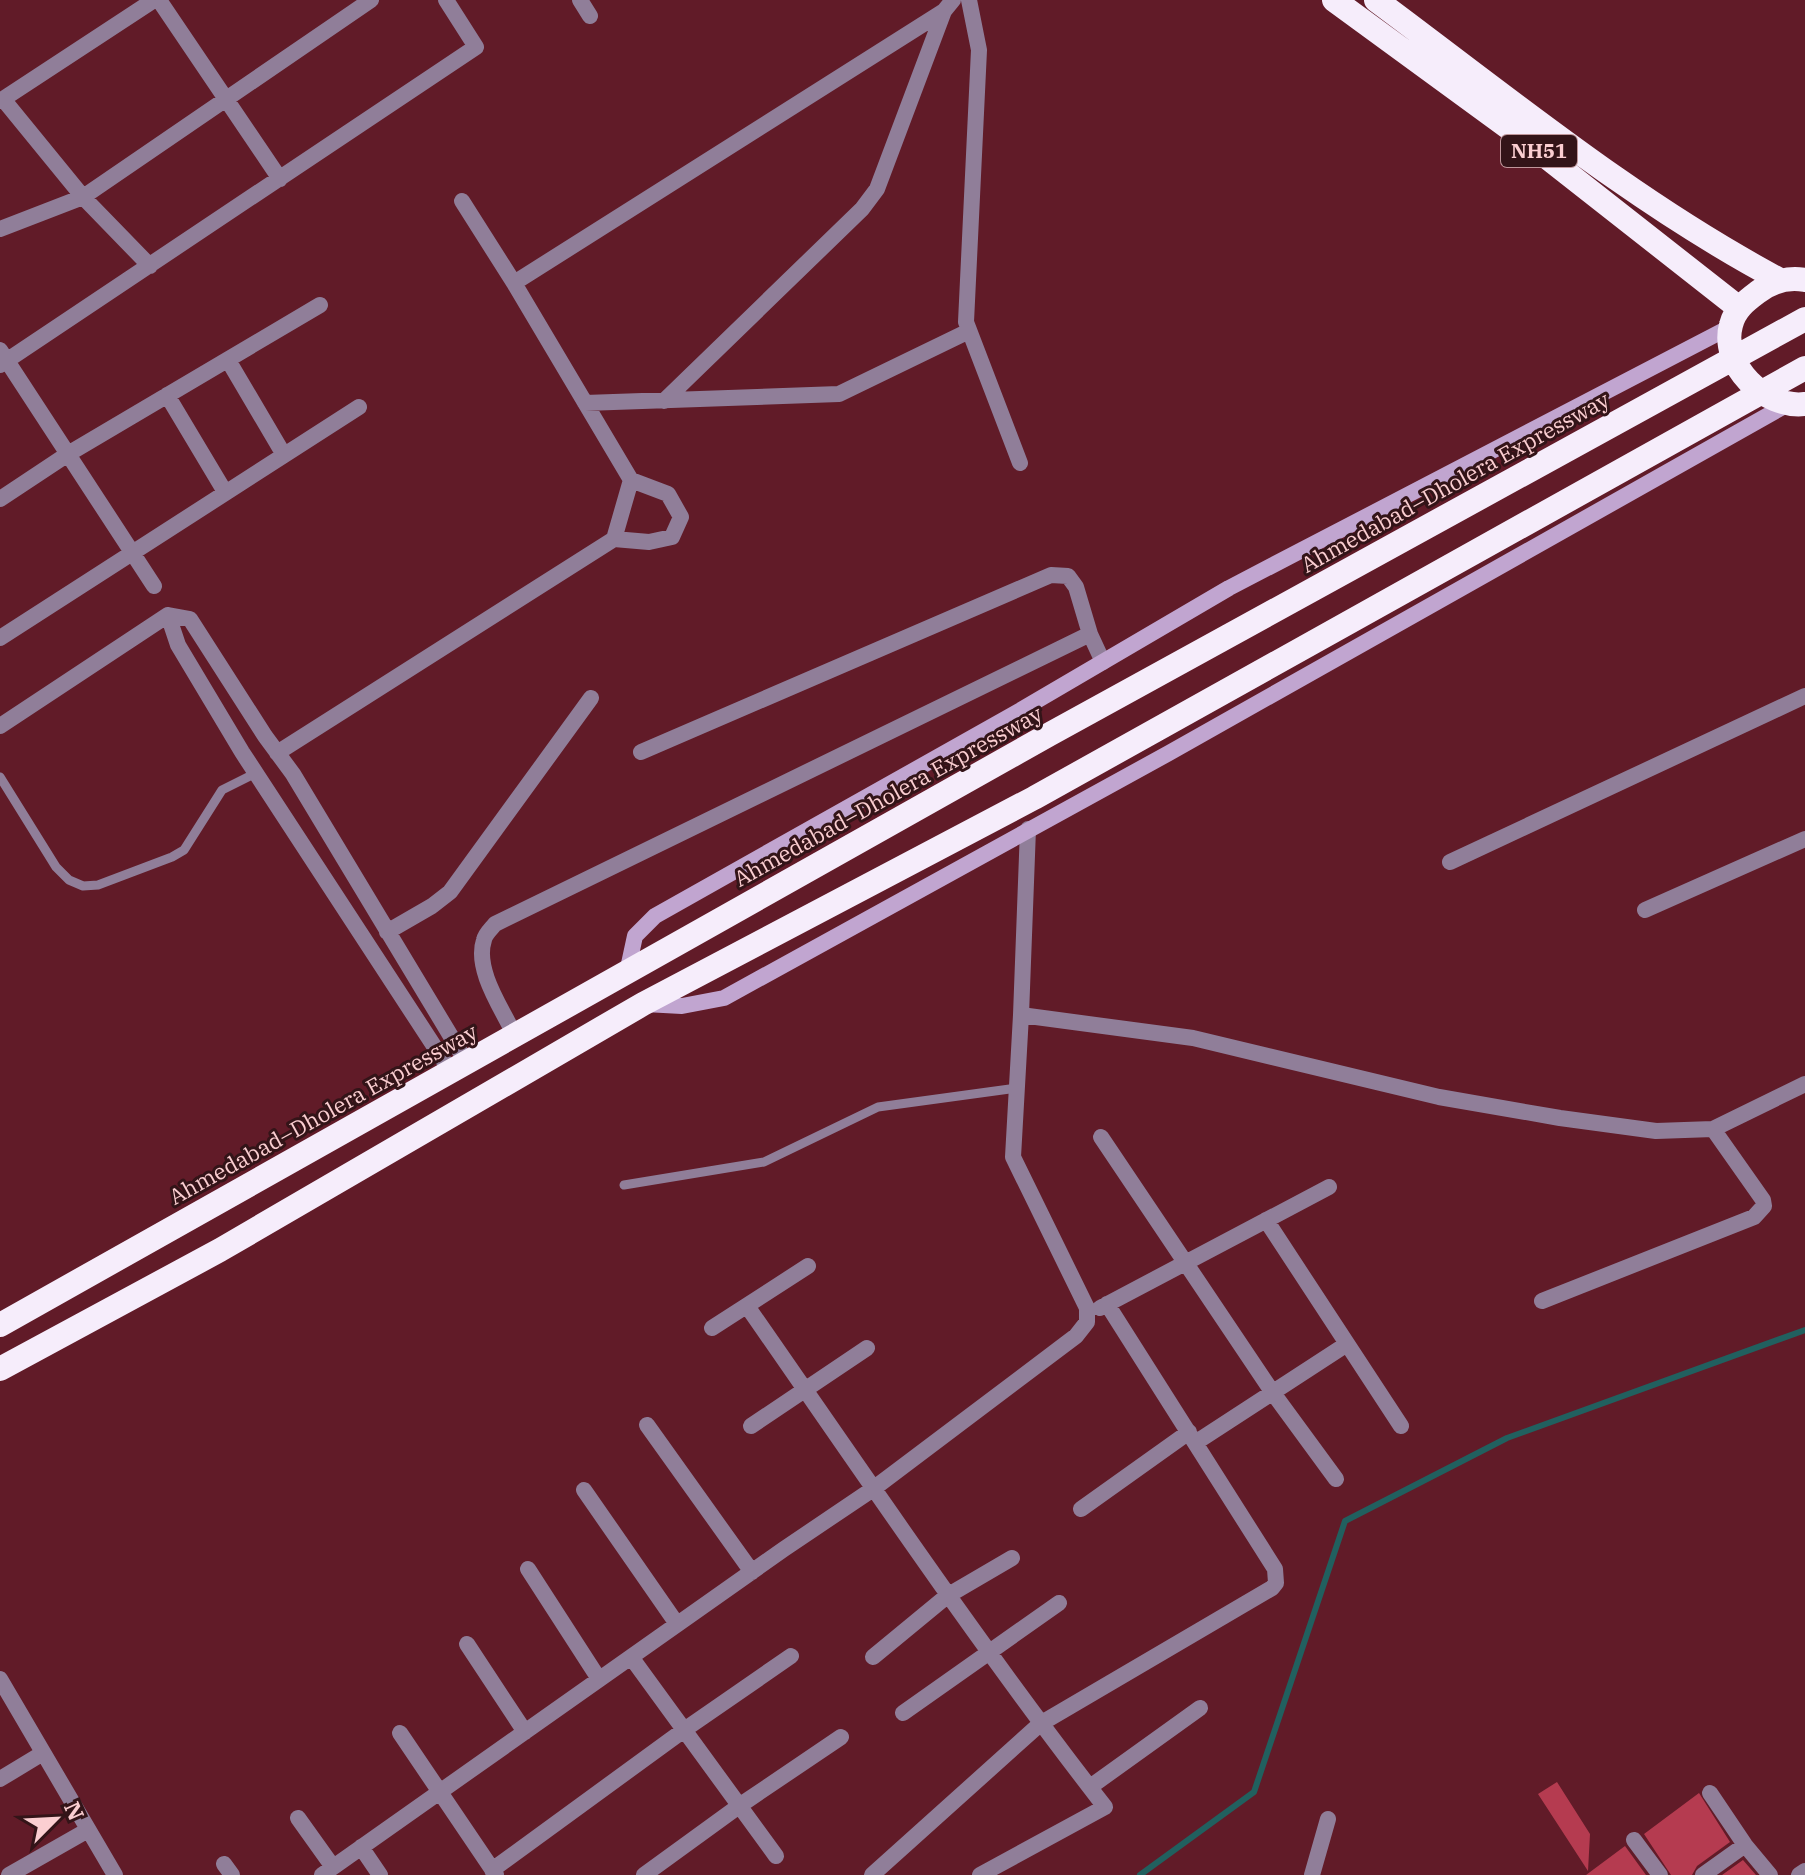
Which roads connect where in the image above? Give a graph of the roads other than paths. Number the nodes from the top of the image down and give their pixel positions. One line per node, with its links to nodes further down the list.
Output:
1 (156, 0): 10 (street); 11 (street)
2 (371, 0): 10 (street)
3 (446, 0): 12 (street)
4 (580, 0): 9 (street)
5 (969, 0): 22 (street)
6 (1334, 0): 20 (highway, NH51)
7 (1376, 0): 17 (highway, NH51)
8 (948, 5): 18 (street); 27 (street)
9 (590, 16)
10 (227, 97): 12 (street); 13 (street)
11 (2, 100): 13 (street)
12 (280, 179): 16 (street)
13 (83, 197): 15 (street); 16 (street)
14 (462, 201): 18 (street)
15 (0, 229)
16 (150, 266): 23 (street)
17 (1797, 279): 20 (highway, NH51)
18 (514, 283): 28 (street)
19 (320, 305): 24 (street)
20 (1734, 317): 29 (highway); 43 (street)
21 (1805, 319): 60 (highway, Ahmedabad–Dholera Expressway)
22 (969, 331): 27 (street); 33 (street)
23 (2, 358): 31 (street)
24 (228, 360): 26 (street); 32 (street)
25 (1805, 368): 61 (highway)
26 (167, 395): 31 (street); 35 (street)
27 (664, 401): 28 (street)
28 (585, 403): 34 (street)
29 (1796, 404): 55 (street)
30 (359, 407): 32 (street)
31 (68, 454): 36 (street); 38 (street)
32 (284, 455): 35 (street)
33 (1020, 463)
34 (631, 480): 37 (street); 37 (street)
35 (225, 492): 38 (street)
36 (0, 499)
37 (614, 539): 50 (street)
38 (132, 552): 39 (street); 42 (street)
39 (154, 586)
40 (168, 615): 46 (street); 47 (street); 48 (street)
41 (1090, 634): 43 (street); 49 (street); 63 (street)
42 (0, 638)
43 (1103, 662): 60 (street)
44 (1805, 696): 57 (street)
45 (591, 698): 59 (street)
46 (0, 726)
47 (265, 736): 48 (street); 50 (street)
48 (242, 752): 51 (street)
49 (641, 752)
50 (277, 753): 52 (street)
51 (256, 773): 53 (lane); 54 (street)
52 (293, 774): 54 (street); 59 (street)
53 (0, 777)
54 (268, 792): 64 (street)
55 (1028, 829): 61 (street); 62 (street)
56 (1805, 839): 58 (street)
57 (1450, 862)
58 (1645, 910)
59 (387, 932): 64 (street)
60 (627, 973): 63 (highway, Ahmedabad–Dholera Expressway)
61 (643, 1004): 82 (highway)
62 (1021, 1015): 66 (street); 67 (street)
63 (515, 1036): 64 (highway, Ahmedabad–Dholera Expressway)
64 (459, 1068): 78 (highway, Ahmedabad–Dholera Expressway)
65 (1805, 1084): 67 (street)
66 (1017, 1088): 69 (lane); 77 (street)
67 (1713, 1129): 74 (street)
68 (1101, 1137): 72 (street)
69 (624, 1185)
70 (1329, 1187): 71 (street)
71 (1266, 1220): 72 (street); 80 (street)
72 (1186, 1263): 75 (street); 84 (street)
73 (808, 1266): 76 (street)
74 (1542, 1301)
75 (1107, 1304): 77 (street); 88 (street)
76 (747, 1306): 79 (street); 83 (street)
77 (1087, 1315): 90 (street)
78 (0, 1325)
79 (712, 1328)
80 (1347, 1344): 84 (street); 87 (street)
81 (867, 1348): 83 (street)
82 (0, 1369)
83 (806, 1390): 86 (street); 90 (street)
84 (1273, 1393): 88 (street); 89 (street)
85 (647, 1425): 95 (street)
86 (751, 1426)
87 (1401, 1426)
88 (1192, 1438): 92 (street); 108 (street)
89 (1336, 1479)
90 (873, 1489): 95 (street); 96 (street)
91 (584, 1490): 98 (street)
92 (1081, 1509)
93 (1012, 1558): 96 (street)
94 (528, 1569): 105 (street)
95 (752, 1572): 98 (street)
96 (947, 1596): 100 (street); 103 (street)
97 (1059, 1603): 100 (street)
98 (677, 1624): 102 (street)
99 (467, 1644): 110 (street)
100 (988, 1651): 107 (street); 108 (street)
101 (791, 1656): 109 (street)
102 (631, 1657): 105 (street); 109 (street)
103 (873, 1657)
104 (0, 1679): 113 (street)
105 (599, 1679): 110 (street)
106 (1200, 1708): 115 (street)
107 (903, 1713)
108 (1040, 1724): 115 (street); 133 (street)
109 (684, 1730): 118 (street); 128 (street)
110 (525, 1732): 116 (street)
111 (400, 1733): 116 (street)
112 (841, 1737): 118 (street)
113 (43, 1753): 114 (street); 121 (street)
114 (0, 1779)
115 (1090, 1787): 134 (street)
116 (439, 1792): 124 (street); 128 (street)
117 (1710, 1793): 123 (street)
118 (739, 1806): 125 (street); 132 (street)
119 (298, 1818): 126 (street)
120 (1328, 1819): 135 (street)
121 (88, 1830): 129 (street); 130 (street)
122 (1634, 1840): 136 (street)
123 (1745, 1845): 137 (street); 138 (street)
124 (361, 1847): 126 (street); 131 (street)
125 (776, 1856)
126 (327, 1871)
127 (1805, 1871): 139 (street)
128 (494, 1872)
129 (9, 1875)
130 (115, 1875)
131 (380, 1875)
132 (644, 1875)
133 (872, 1875)
134 (980, 1875)
135 (1312, 1875)
136 (1660, 1875)
137 (1703, 1875)
138 (1770, 1875)
139 (1799, 1875)

